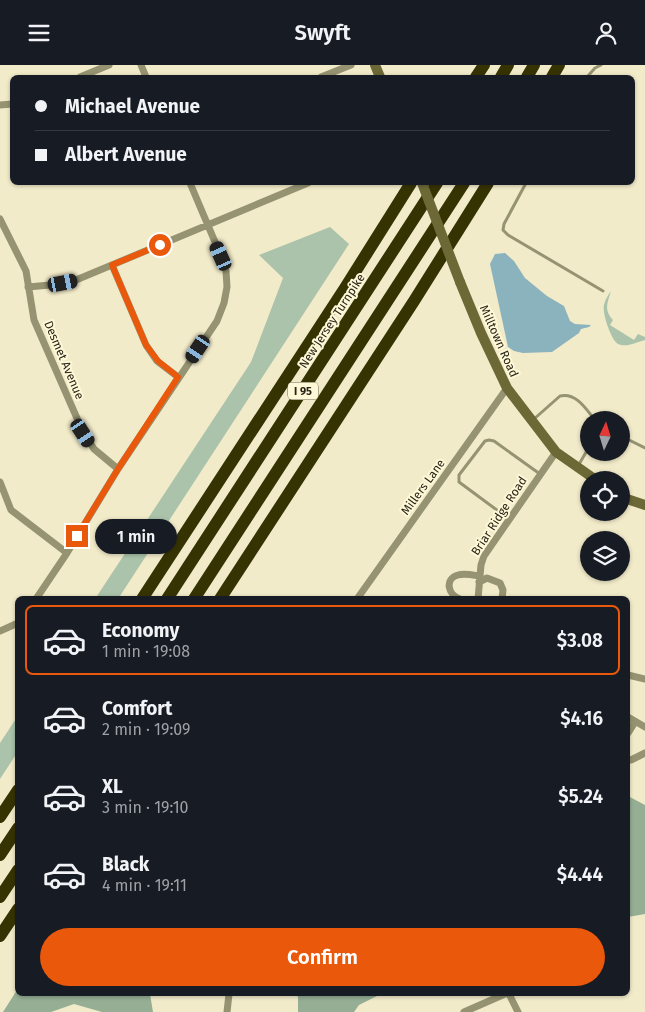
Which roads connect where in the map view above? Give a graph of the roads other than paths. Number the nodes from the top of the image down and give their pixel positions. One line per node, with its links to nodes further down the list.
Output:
1 (109, 65): 4 (street)
2 (351, 65): 5 (street)
3 (601, 65): 6 (lane)
4 (85, 75)
5 (326, 75)
6 (590, 75)
7 (191, 185): 16 (street)
8 (303, 185): 16 (street)
9 (410, 185): 39 (highway, New Jersey Turnpike / I 95)
10 (423, 185): 21 (street, Milltown Road, bridge)
11 (436, 185): 40 (highway, New Jersey Turnpike / I 95)
12 (463, 185): 41 (highway, I 95)
13 (487, 185): 42 (highway)
14 (525, 185): 19 (lane)
15 (1, 222): 18 (street, Desmet Avenue)
16 (208, 225): 17 (street); 20 (street)
17 (112, 265): 18 (street); 20 (street)
18 (28, 287): 29 (street, Desmet Avenue)
19 (603, 291)
20 (178, 377): 29 (street)
21 (506, 388): 23 (street, Milltown Road); 43 (street, Millers Lane)
22 (587, 411): 23 (lane)
23 (532, 421): 26 (street, Milltown Road)
24 (630, 440): 25 (lane)
25 (645, 448)
26 (556, 451): 28 (street, Milltown Road); 31 (street, Briar Ridge Road)
27 (581, 461): 28 (lane)
28 (577, 467): 30 (street, Milltown Road)
29 (118, 469): 36 (street)
30 (583, 471)
31 (540, 474): 35 (street, Briar Ridge Road); 35 (lane)
32 (0, 482): 36 (street)
33 (630, 500): 34 (street)
34 (645, 505)
35 (509, 519): 37 (street, Briar Ridge Road)
36 (67, 553): 38 (street)
37 (479, 579): 44 (street); 45 (street, Briar Ridge Road); 46 (street)
38 (38, 596)
39 (144, 596)
40 (169, 596)
41 (196, 596)
42 (222, 596)
43 (359, 596)
44 (453, 596)
45 (478, 596)
46 (502, 596)
47 (15, 625): 48 (street)
48 (0, 631)
49 (630, 675): 50 (street)
50 (645, 679)
51 (630, 718): 52 (street)
52 (635, 722): 53 (street); 54 (street)
53 (645, 727)
54 (630, 730)
55 (644, 754): 56 (street)
56 (630, 760)
57 (15, 794): 58 (highway)
58 (0, 817)
59 (15, 832): 60 (highway)
60 (0, 855)
61 (15, 874): 62 (highway)
62 (0, 897)
63 (15, 914): 64 (highway)
64 (0, 936)
65 (229, 996): 68 (street)
66 (500, 996): 69 (street)
67 (510, 996): 70 (street)
68 (226, 1012)
69 (464, 1012)
70 (518, 1012)

